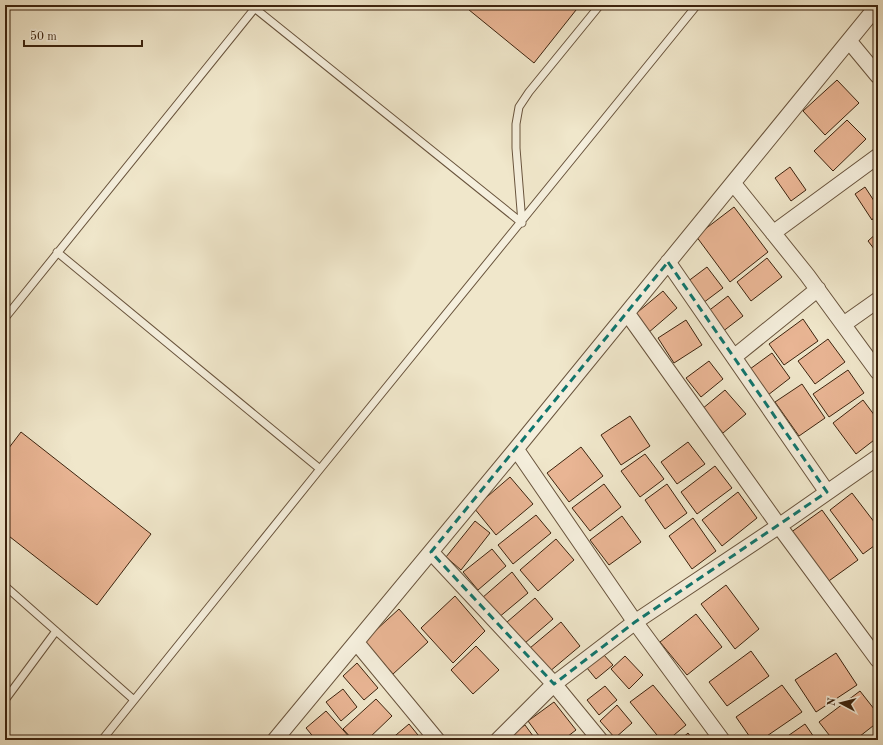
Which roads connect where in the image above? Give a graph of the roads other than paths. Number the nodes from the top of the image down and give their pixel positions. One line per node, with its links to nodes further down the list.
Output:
1 (600, 5): 9 (lane)
2 (697, 5): 9 (lane)
3 (878, 5): 5 (street)
4 (253, 6): 9 (lane); 11 (lane)
5 (849, 41): 6 (street); 8 (street)
6 (878, 76)
7 (878, 156): 10 (street)
8 (733, 183): 10 (street); 12 (street)
9 (522, 222): 22 (lane)
10 (773, 233): 13 (street)
11 (57, 252): 16 (lane); 22 (lane)
12 (668, 262): 15 (street); 18 (street)
13 (818, 289): 17 (street); 18 (street)
14 (878, 300): 17 (street)
15 (627, 313): 20 (street); 24 (street)
16 (5, 318)
17 (844, 324): 19 (street)
18 (734, 357): 23 (street)
19 (878, 372)
20 (516, 449): 25 (street); 27 (street)
21 (878, 457): 23 (street)
22 (320, 469): 33 (lane)
23 (827, 492): 24 (street)
24 (778, 526): 27 (street); 30 (street)
25 (430, 552): 29 (street); 31 (street)
26 (5, 586): 28 (lane)
27 (635, 622): 31 (street); 39 (street)
28 (56, 631): 32 (lane); 33 (lane)
29 (356, 642): 35 (street); 36 (street)
30 (878, 660)
31 (554, 684): 37 (street); 38 (street)
32 (5, 700)
33 (134, 700): 34 (lane)
34 (102, 740)
35 (275, 740)
36 (437, 740)
37 (498, 740)
38 (600, 740)
39 (722, 740)

